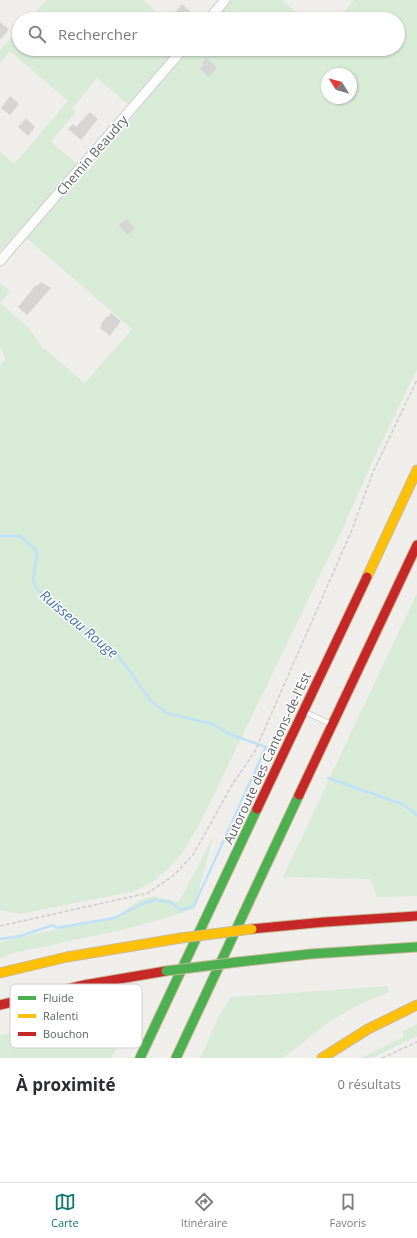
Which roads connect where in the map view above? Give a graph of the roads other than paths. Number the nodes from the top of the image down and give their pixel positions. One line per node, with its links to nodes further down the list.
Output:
1 (225, 0): 2 (street)
2 (215, 12)
3 (177, 56): 4 (street, Chemin Beaudry)
4 (0, 261)
5 (417, 470): 7 (highway, Autoroute des Cantons-de-l'Est)
6 (417, 545): 8 (highway)
7 (304, 711): 8 (lane); 16 (highway, Autoroute des Cantons-de-l'Est)
8 (332, 725): 17 (highway)
9 (417, 916): 11 (highway, bridge)
10 (417, 947): 12 (highway, bridge)
11 (0, 973)
12 (90, 984)
13 (10, 1002): 14 (highway, bridge)
14 (0, 1004)
15 (417, 1005): 18 (highway)
16 (140, 1058)
17 (176, 1058)
18 (322, 1058)

